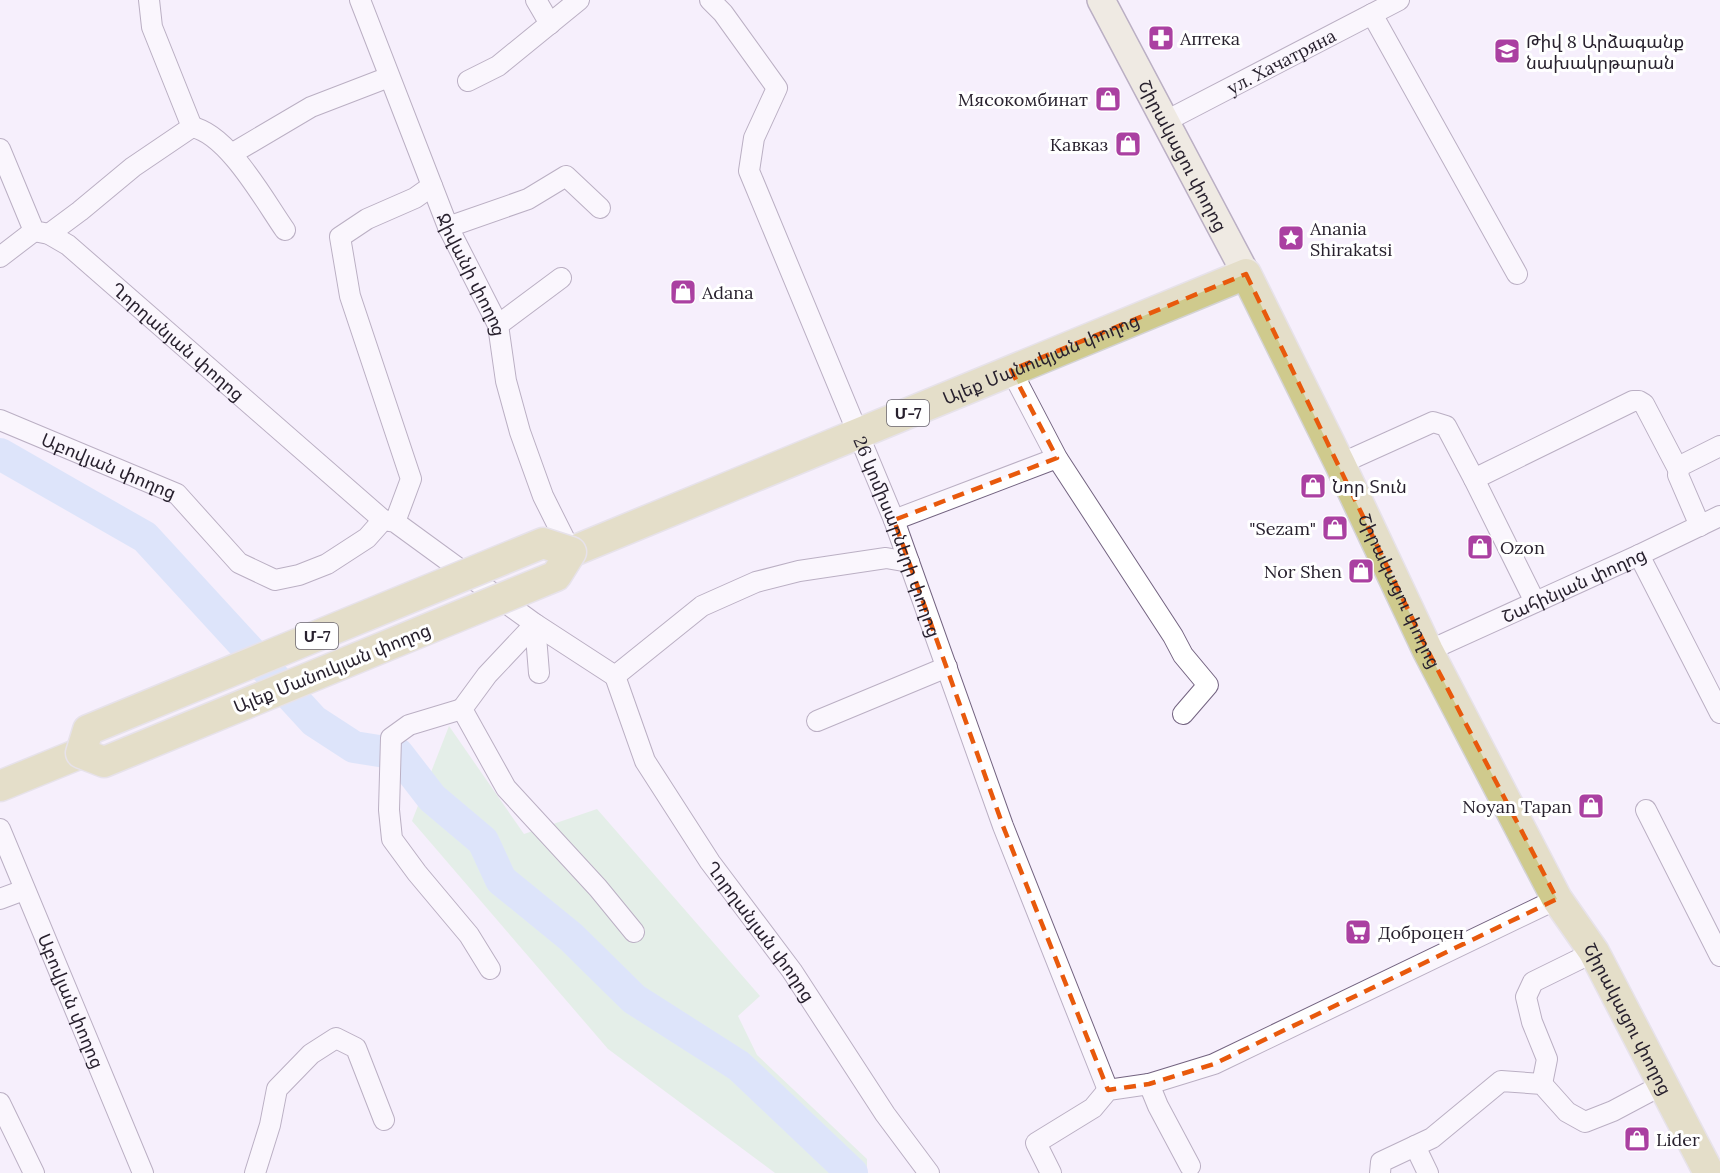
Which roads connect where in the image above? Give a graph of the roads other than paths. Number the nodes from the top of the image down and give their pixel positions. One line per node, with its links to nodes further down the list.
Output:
1 (149, 0): 13 (street)
2 (360, 0): 10 (street, Ջիվանի փողոց)
3 (536, 0): 9 (street)
4 (579, 0): 9 (street)
5 (710, 0): 28 (street, 26 կոմիսարների փողոց)
6 (1101, 0): 12 (main road, Շիրակացու փողոց)
7 (1399, 0): 8 (street, ул. Хачатряна)
8 (1372, 14): 12 (street, ул. Хачатряна); 23 (street)
9 (550, 24): 11 (street)
10 (389, 77): 15 (street); 16 (street, Ջիվանի փողոց)
11 (468, 81)
12 (1164, 122): 22 (main road, Շիրակացու փողոց)
13 (192, 127): 15 (street); 20 (street)
14 (0, 149): 20 (street)
15 (233, 153): 19 (street)
16 (432, 186): 18 (street, Ջիվանի փողոց); 36 (street)
17 (600, 208): 18 (street)
18 (448, 227): 25 (street, Ջիվանի փողոց)
19 (285, 230)
20 (42, 233): 21 (street); 36 (street, Ղորղանյան փողոց)
21 (0, 257)
22 (1246, 274): 26 (main road, Ալեք Մանուկյան փողոց / Մ-7); 31 (main road, Շիրակացու փողոց)
23 (1517, 274)
24 (561, 278): 25 (street)
25 (498, 325): 38 (street, Ջիվանի փողոց)
26 (1011, 370): 28 (main road, Ալեք Մանուկյան փողոց / Մ-7); 30 (street)
27 (0, 420): 36 (street, Աբովյան փողոց)
28 (859, 433): 35 (street, 26 կոմիսարների փողոց); 38 (main road, Ալեք Մանուկյան փողոց / Մ-7)
29 (1720, 446): 32 (street)
30 (1056, 458): 35 (street); 49 (street)
31 (1340, 464): 33 (street); 43 (main road, Շիրակացու փողոց)
32 (1678, 469): 33 (street); 37 (street)
33 (1474, 479): 41 (street)
34 (1720, 516): 37 (street, Շահինյան փողոց)
35 (894, 520): 40 (street, 26 կոմիսարների փողոց)
36 (389, 521): 42 (street)
37 (1700, 526): 39 (street, Շահինյան փողոց)
38 (571, 552): 51 (main road, Ալեք Մանուկյան փողոց / Մ-7, bridge)
39 (1639, 555): 41 (street, Շահինյան փողոց); 48 (street)
40 (909, 562): 44 (street, 26 կոմիսարների փողոց); 46 (street)
41 (1535, 602): 43 (street, Շահինյան փողոց)
42 (535, 624): 45 (street); 46 (street); 47 (street)
43 (1428, 651): 56 (main road, Շիրակացու փողոց)
44 (947, 667): 50 (street); 64 (street, 26 կոմիսարների փողոց)
45 (539, 673)
46 (615, 676): 73 (street, Ղորղանյան փողոց)
47 (462, 709): 57 (street); 60 (street)
48 (1720, 713)
49 (1183, 714)
50 (817, 721)
51 (1, 784)
52 (1646, 810): 59 (street)
53 (0, 829): 54 (street, Աբովյան փողոց)
54 (24, 890): 55 (street); 71 (street, Աբովյան փողոց)
55 (0, 899)
56 (1557, 899): 58 (main road, Շիրակացու փողոց); 61 (street)
57 (634, 932)
58 (1594, 951): 62 (street); 63 (main road, Շիրակացու փողոց)
59 (1720, 956)
60 (490, 969)
61 (1149, 1084): 64 (street); 68 (street)
62 (1542, 1084): 63 (street); 67 (street)
63 (1662, 1085): 69 (main road, Շիրակացու փողոց)
64 (1108, 1090): 74 (street)
65 (0, 1103): 70 (street)
66 (384, 1120): 72 (street)
67 (1415, 1146): 75 (street); 76 (street)
68 (1190, 1166)
69 (1702, 1171)
70 (34, 1173)
71 (143, 1173)
72 (255, 1173)
73 (929, 1173)
74 (1051, 1173)
75 (1380, 1173)
76 (1428, 1173)

